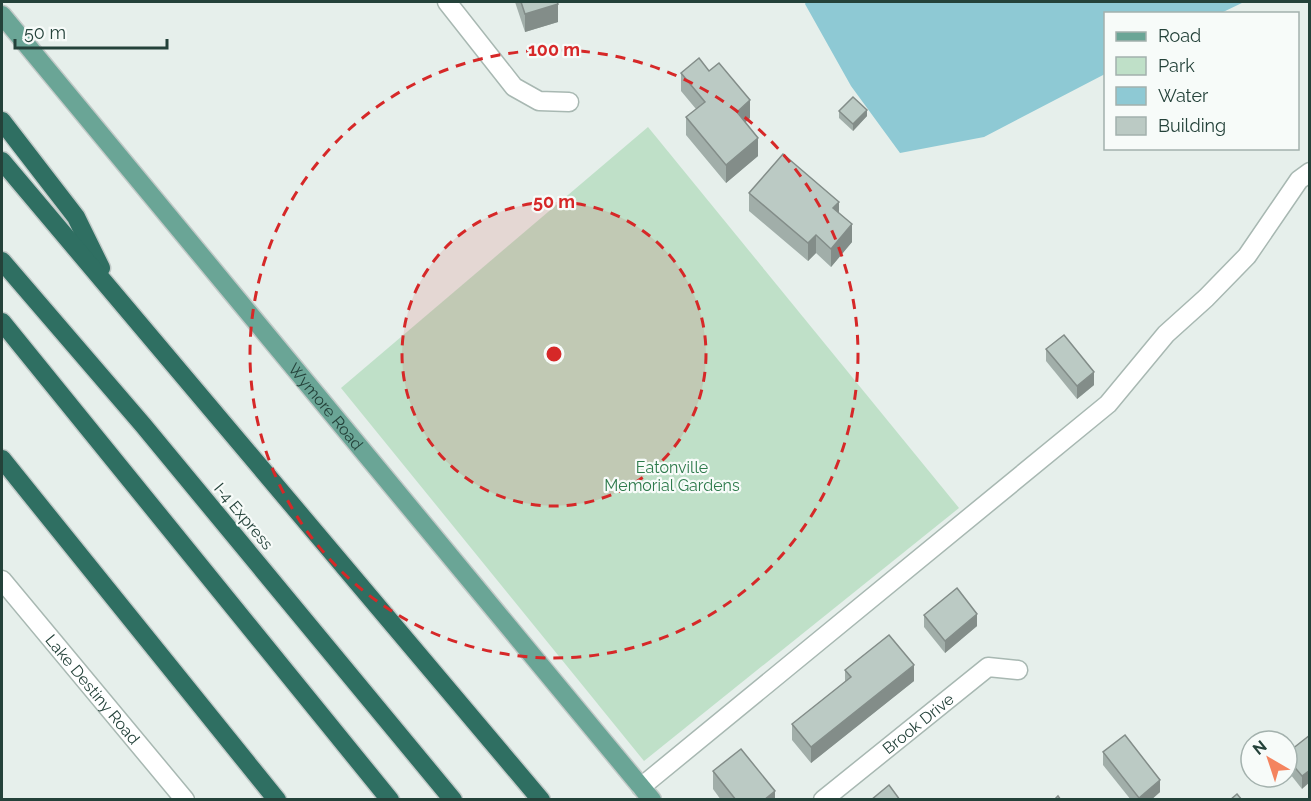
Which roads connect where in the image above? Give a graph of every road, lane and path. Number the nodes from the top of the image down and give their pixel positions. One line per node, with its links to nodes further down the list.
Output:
1 (447, 2): 3 (street)
2 (2, 15): 13 (main road, Wymore Road)
3 (569, 102)
4 (2, 121): 8 (highway)
5 (2, 161): 8 (highway)
6 (1310, 172): 13 (street)
7 (2, 261): 17 (highway, I-4 Express)
8 (112, 291): 18 (highway)
9 (2, 322): 16 (highway)
10 (2, 459): 15 (highway)
11 (2, 580): 14 (street, Lake Destiny Road)
12 (1018, 670): 19 (street, Brook Drive)
13 (647, 793)
14 (185, 800)
15 (277, 800)
16 (390, 800)
17 (453, 800)
18 (541, 800)
19 (824, 800)

